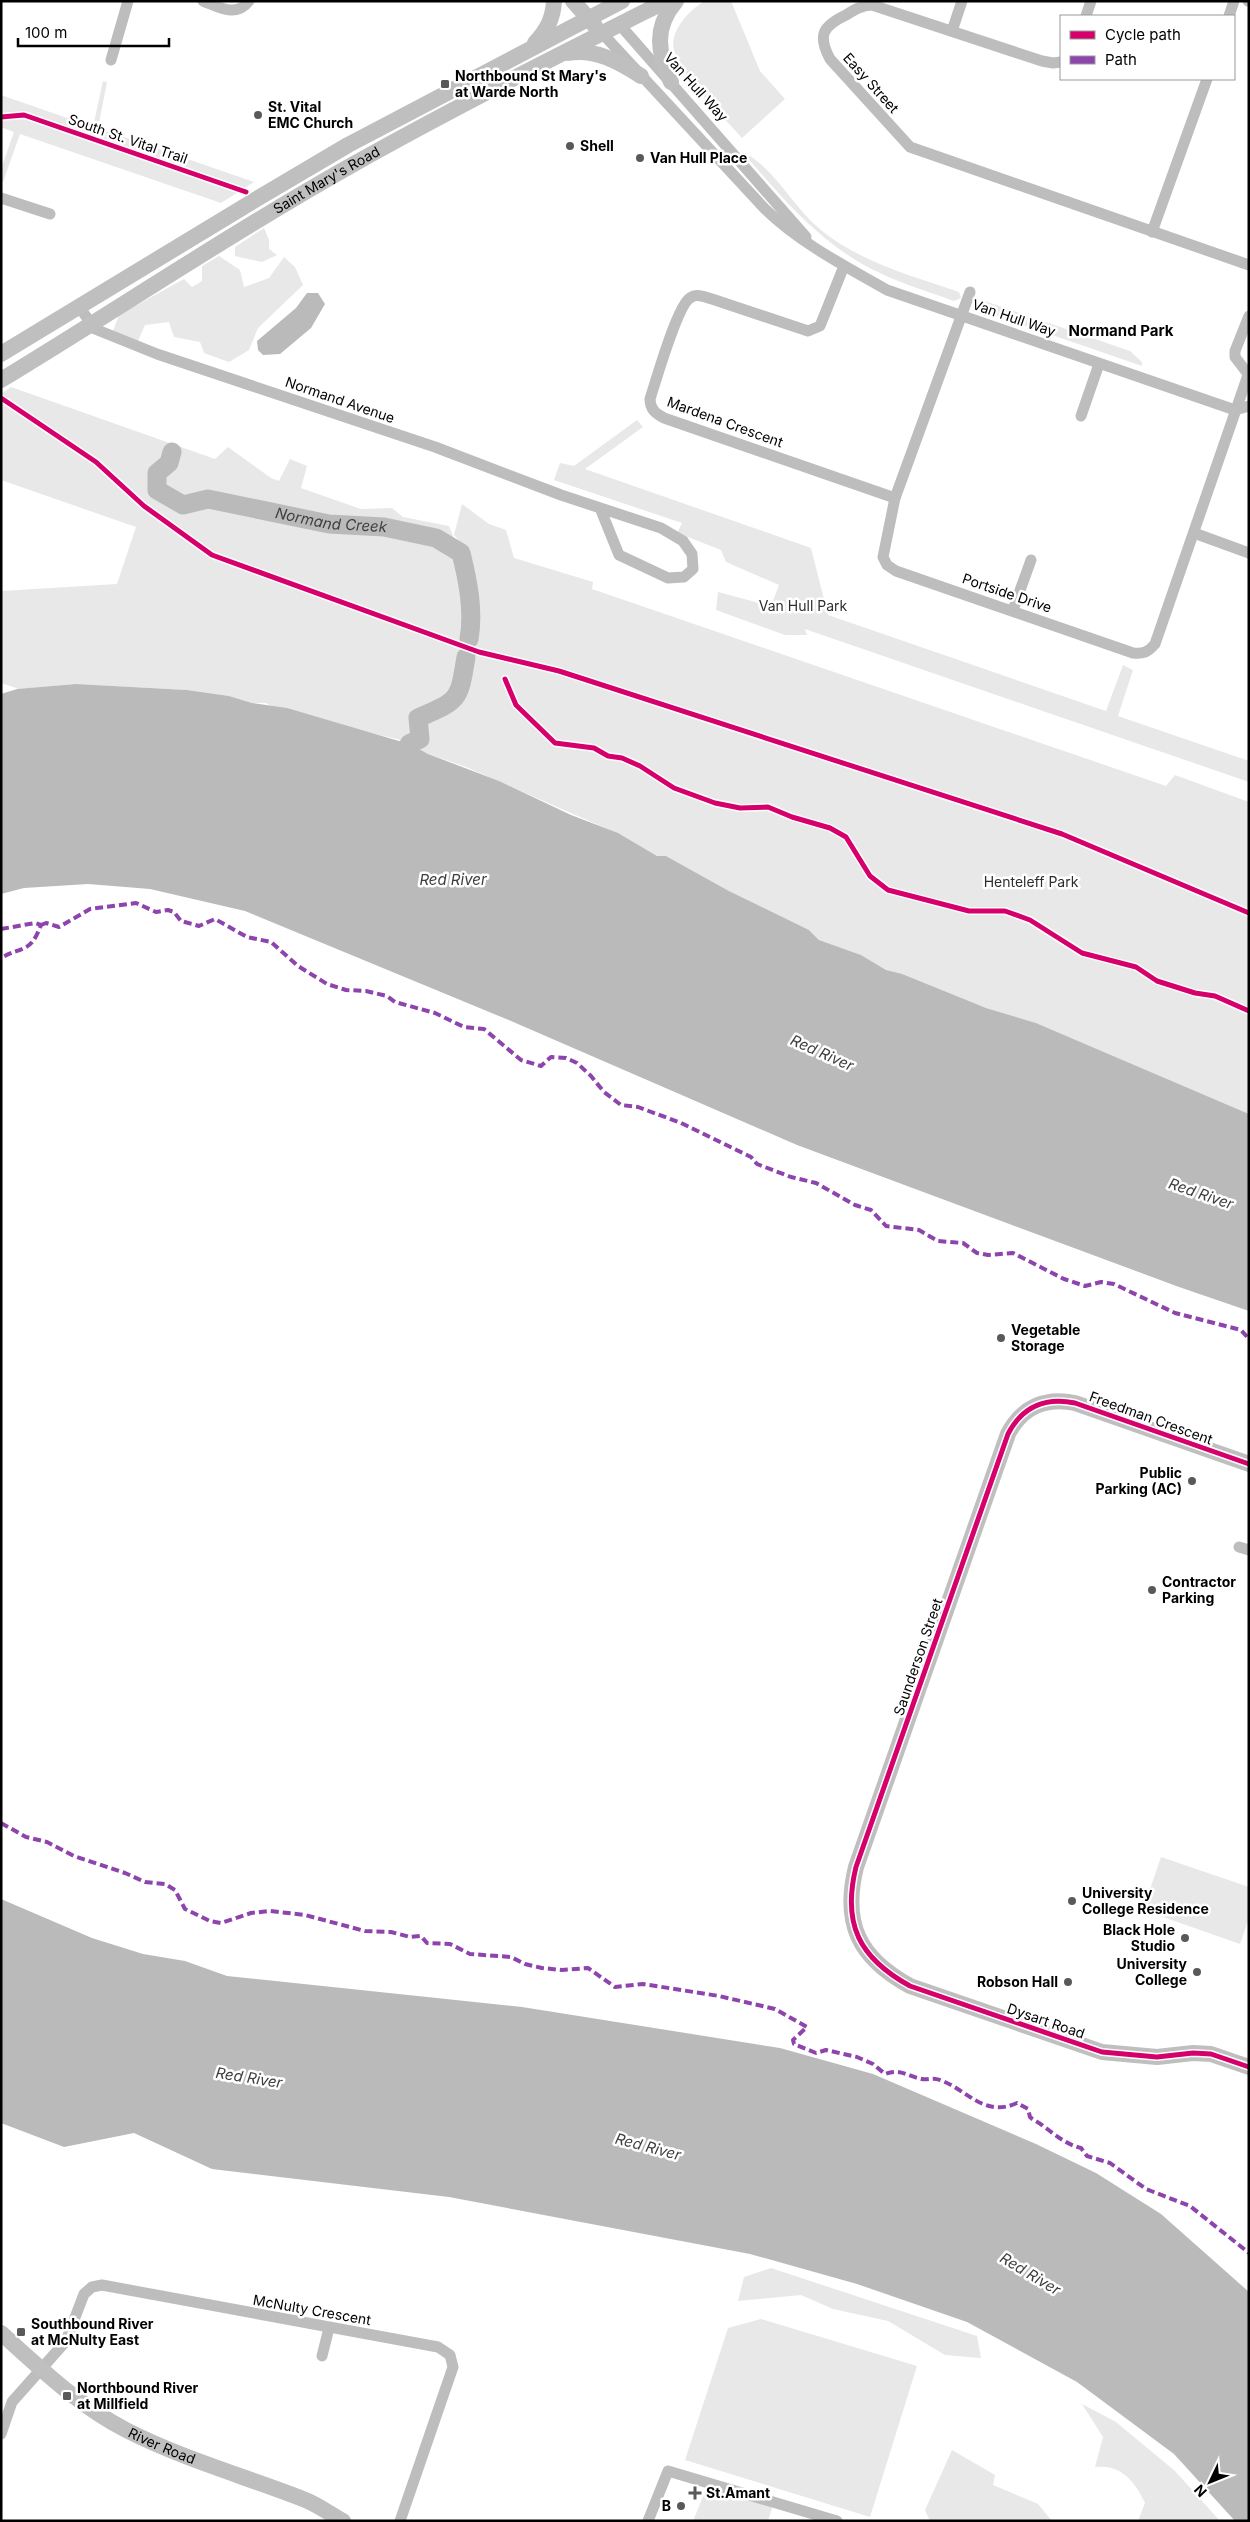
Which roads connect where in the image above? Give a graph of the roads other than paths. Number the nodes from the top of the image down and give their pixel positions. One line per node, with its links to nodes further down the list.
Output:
1 (128, 1): 21 (street)
2 (203, 1): 3 (street)
3 (248, 1)
4 (554, 1): 19 (main road)
5 (573, 1): 15 (main road)
6 (622, 1): 12 (main road, Saint Mary's Road)
7 (666, 1): 16 (main road, Saint Mary's Road)
8 (676, 1): 25 (main road)
9 (962, 1): 17 (street)
10 (1091, 1): 13 (street)
11 (1234, 1): 14 (street)
12 (602, 5): 15 (main road, Saint Mary's Road); 16 (main road)
13 (1086, 15)
14 (1229, 15)
15 (588, 19): 18 (main road); 19 (main road, Saint Mary's Road)
16 (625, 30): 18 (main road, Saint Mary's Road); 25 (street, Van Hull Way)
17 (952, 31): 22 (street, Easy Street); 30 (street, Easy Street)
18 (602, 34): 20 (main road, Saint Mary's Road); 23 (street, Van Hull Way)
19 (529, 48): 35 (main road, Saint Mary's Road)
20 (561, 54): 23 (main road); 38 (main road, Saint Mary's Road)
21 (111, 60)
22 (1060, 62)
23 (641, 76): 27 (street, Van Hull Way)
24 (1207, 80): 30 (street)
25 (671, 82): 26 (street, Van Hull Way)
26 (710, 126): 27 (street); 31 (street, Van Hull Way)
27 (694, 135): 31 (street, Van Hull Way)
28 (1, 198): 29 (street)
29 (50, 214)
30 (1152, 232): 32 (street, Easy Street)
31 (818, 249): 33 (street, Van Hull Way)
32 (1249, 265)
33 (844, 266): 36 (street, Van Hull Way); 46 (street, Mardena Crescent)
34 (970, 292): 36 (street, Portside Drive)
35 (80, 308): 38 (street, Normand Avenue); 39 (main road, Saint Mary's Road)
36 (963, 316): 40 (street, Van Hull Way); 46 (street, Portside Drive)
37 (1249, 316): 41 (street)
38 (91, 324): 42 (main road, Saint Mary's Road); 47 (street, Normand Avenue)
39 (1, 354)
40 (1099, 364): 44 (street, Van Hull Way); 45 (street)
41 (1248, 373): 44 (street, Portside Drive)
42 (1, 380)
43 (1249, 406): 44 (street)
44 (1235, 410): 48 (street, Portside Drive)
45 (1081, 416)
46 (895, 498): 51 (street, Portside Drive)
47 (600, 508): 47 (street, Normand Avenue)
48 (1194, 534): 49 (street); 51 (street, Portside Drive)
49 (1249, 552)
50 (1031, 560): 51 (street)
51 (1013, 610)
52 (1044, 1401): 53 (main road, Freedman Crescent); 54 (main road, Saunderson Street)
53 (1249, 1464)
54 (858, 1938): 55 (main road, Dysart Road)
55 (1249, 2067)
56 (329, 2328): 58 (street); 59 (street, McNulty Crescent); 64 (street, McNulty Crescent)
57 (1, 2333): 59 (main road, River Road)
58 (322, 2356)
59 (41, 2369): 61 (street); 63 (main road, River Road)
60 (1, 2397): 61 (street)
61 (12, 2402): 62 (street)
62 (1, 2434)
63 (343, 2521)
64 (400, 2521)
65 (648, 2521): 66 (street)
66 (837, 2521)

